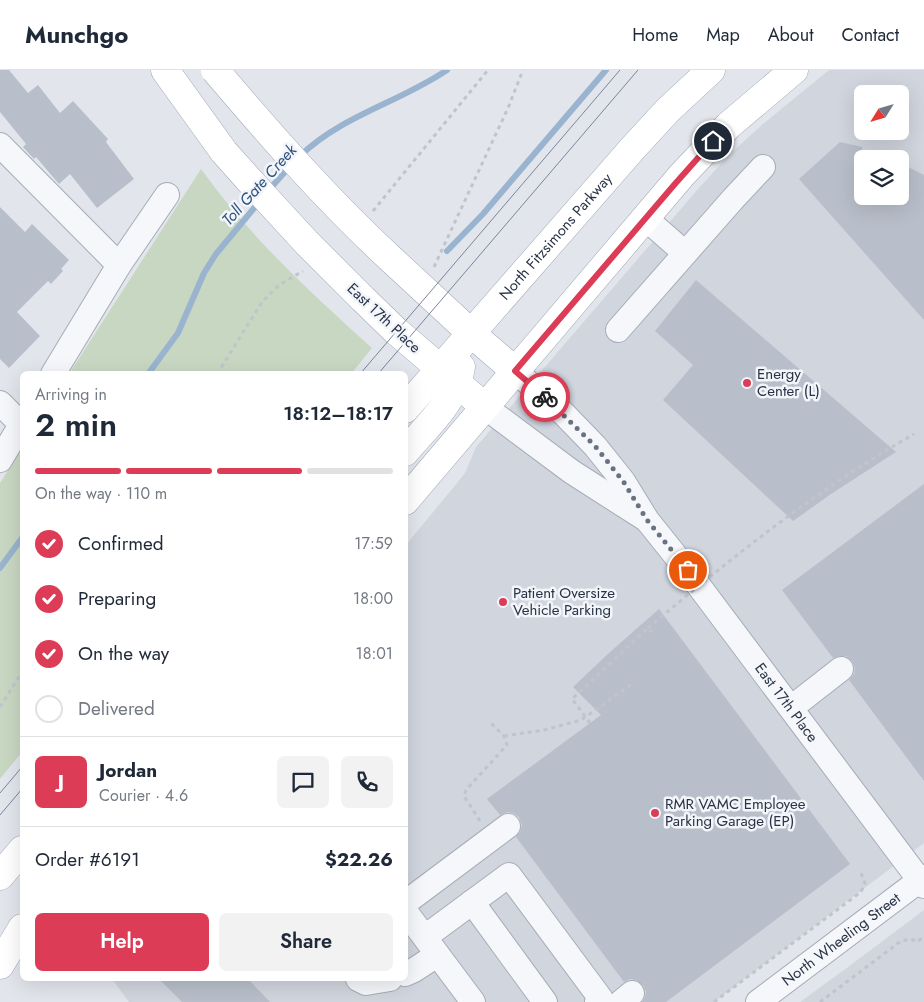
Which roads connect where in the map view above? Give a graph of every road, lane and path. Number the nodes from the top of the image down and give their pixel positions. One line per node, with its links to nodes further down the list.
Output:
1 (164, 70): 17 (main road, East 17th Place, bridge)
2 (215, 70): 12 (main road, East 17th Place, bridge)
3 (523, 70): 12 (path)
4 (711, 70): 14 (main road, North Fitzsimons Parkway)
5 (794, 70): 9 (main road)
6 (0, 145): 11 (street)
7 (764, 167): 10 (street)
8 (167, 194): 11 (street)
9 (645, 218): 10 (street); 16 (main road)
10 (685, 253): 13 (street)
11 (119, 265): 15 (street)
12 (418, 285): 14 (main road, East 17th Place)
13 (618, 330)
14 (466, 341): 16 (main road, East 17th Place); 17 (main road, North Fitzsimons Parkway)
15 (55, 371)
16 (515, 371): 19 (main road); 27 (street, East 17th Place)
17 (449, 376): 19 (main road, East 17th Place); 20 (main road, North Fitzsimons Parkway); 24 (main road)
18 (0, 403): 21 (street)
19 (485, 406): 26 (main road); 27 (street, East 17th Place)
20 (408, 407)
21 (20, 422)
22 (20, 427): 25 (street)
23 (914, 434): 28 (path, bridge)
24 (408, 448)
25 (0, 460)
26 (408, 497)
27 (647, 520): 34 (street, East 17th Place)
28 (648, 628): 29 (path); 35 (path)
29 (653, 634)
30 (841, 670): 34 (street)
31 (20, 675): 33 (path)
32 (635, 682): 35 (path)
33 (0, 707)
34 (791, 708): 43 (street, East 17th Place)
35 (586, 717): 37 (path); 38 (path)
36 (491, 723): 38 (path)
37 (590, 723)
38 (504, 736): 39 (path)
39 (500, 832): 44 (street)
40 (20, 852): 42 (main road)
41 (861, 873): 59 (path)
42 (0, 876)
43 (923, 881): 60 (street, North Wheeling Street)
44 (408, 901)
45 (472, 902): 49 (street); 57 (street); 58 (street)
46 (408, 914): 49 (street)
47 (20, 931): 51 (main road)
48 (924, 936): 61 (path)
49 (431, 946): 52 (street); 56 (street)
50 (20, 956): 53 (main road)
51 (0, 965)
52 (408, 973)
53 (0, 979)
54 (362, 981): 55 (street)
55 (378, 981)
56 (473, 1002)
57 (545, 1002)
58 (597, 1002)
59 (714, 1002)
60 (758, 1002)
61 (820, 1002)

